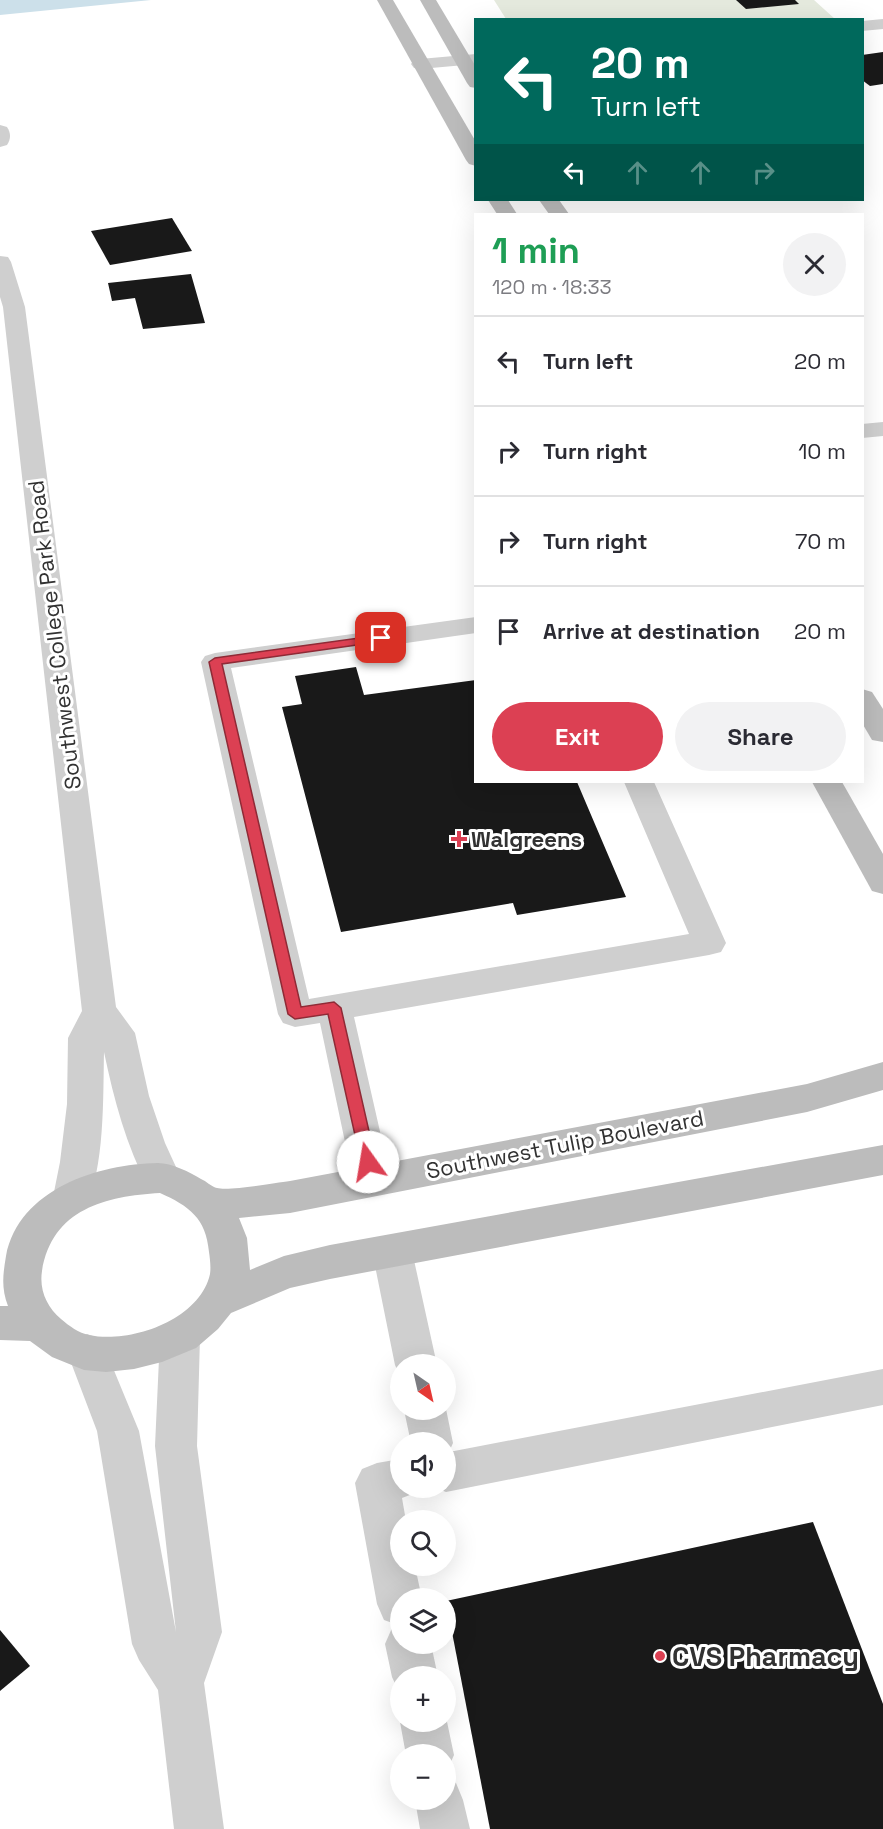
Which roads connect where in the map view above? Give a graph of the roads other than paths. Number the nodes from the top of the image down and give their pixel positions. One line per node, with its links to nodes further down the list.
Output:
1 (385, 0): 6 (street)
2 (428, 0): 5 (street)
3 (883, 24): 4 (street)
4 (864, 26)
5 (468, 59): 6 (street); 7 (street)
6 (420, 63): 10 (street)
7 (474, 77)
8 (0, 131): 9 (street)
9 (0, 141)
10 (474, 157)
11 (0, 262): 21 (street, Southwest College Park Road)
12 (883, 429): 13 (street)
13 (864, 431)
14 (474, 625): 20 (street)
15 (870, 702): 16 (street)
16 (883, 733)
17 (639, 783): 20 (street)
18 (828, 783): 19 (street)
19 (883, 883)
20 (334, 1008): 25 (street)
21 (99, 1011): 24 (street); 26 (street)
22 (883, 1076): 25 (street, Southwest Tulip Boulevard)
23 (883, 1160): 29 (street)
24 (162, 1178): 26 (street); 27 (street)
25 (372, 1180): 27 (street, Southwest Tulip Boulevard)
26 (72, 1197): 28 (street)
27 (209, 1204): 30 (street)
28 (15, 1246): 32 (street)
29 (392, 1251): 30 (street); 35 (street)
30 (220, 1300): 33 (street)
31 (0, 1323): 32 (street)
32 (39, 1324): 34 (street)
33 (180, 1337): 34 (street); 40 (street)
34 (87, 1352): 40 (street)
35 (414, 1354)
36 (883, 1387): 37 (street)
37 (456, 1470)
38 (390, 1481): 39 (street)
39 (397, 1588)
40 (180, 1683): 42 (street)
41 (441, 1810): 43 (street)
42 (199, 1829)
43 (445, 1829)

